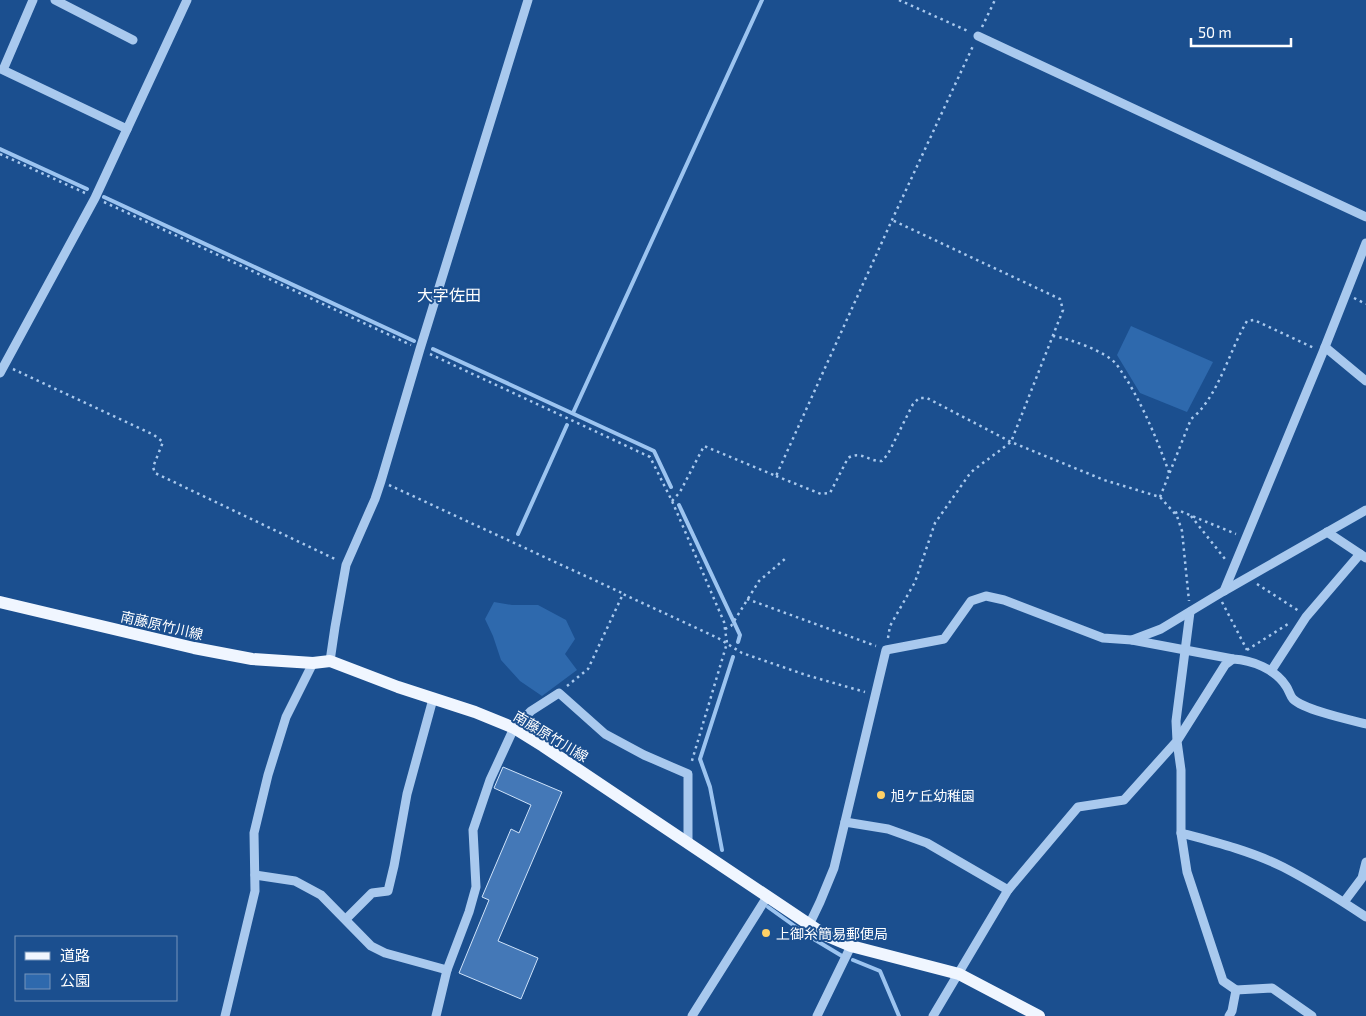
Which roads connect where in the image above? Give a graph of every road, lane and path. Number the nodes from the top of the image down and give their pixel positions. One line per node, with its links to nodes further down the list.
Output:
1 (33, 0): 9 (street)
2 (55, 0): 8 (street)
3 (187, 0): 9 (street)
4 (528, 0): 16 (street)
5 (899, 0): 7 (path)
6 (995, 0): 7 (path)
7 (978, 36): 12 (street); 13 (path)
8 (133, 40)
9 (127, 128): 11 (street)
10 (0, 154): 11 (path)
11 (95, 198): 16 (path); 18 (street)
12 (1366, 216)
13 (892, 220): 15 (path); 22 (path)
14 (1366, 243): 17 (street)
15 (1054, 336): 20 (path); 21 (path)
16 (420, 349): 23 (street); 25 (path)
17 (1324, 349): 19 (street); 21 (path); 30 (street)
18 (2, 368): 33 (path)
19 (1366, 381)
20 (1011, 442): 22 (path); 24 (path); 45 (path)
21 (1170, 475): 24 (path)
22 (776, 476): 25 (path)
23 (381, 481): 33 (street); 37 (path)
24 (1160, 497): 27 (path)
25 (672, 501): 42 (path)
26 (1366, 510): 29 (street)
27 (1174, 513): 28 (path); 40 (path)
28 (1190, 515): 30 (path); 34 (path)
29 (1327, 532): 31 (street); 35 (street)
30 (1246, 539): 34 (street)
31 (1363, 556): 41 (street)
32 (786, 558): 38 (path)
33 (348, 562): 49 (street)
34 (1233, 568): 36 (street)
35 (1248, 577): 36 (street); 41 (path)
36 (1221, 593): 40 (street); 47 (path)
37 (623, 594): 44 (path); 52 (path)
38 (747, 599): 42 (path); 45 (path)
39 (0, 602): 50 (main road, 南藤原竹川線)
40 (1190, 612): 43 (street); 46 (street)
41 (1307, 614): 47 (path); 51 (street)
42 (725, 629): 44 (path)
43 (1132, 640): 45 (street); 46 (street)
44 (727, 643): 53 (path); 58 (path)
45 (886, 650): 53 (street)
46 (1186, 650): 48 (street); 57 (street)
47 (1247, 650): 48 (path)
48 (1233, 659): 51 (street); 57 (street)
49 (330, 661): 50 (main road, 南藤原竹川線); 54 (main road, 南藤原竹川線)
50 (313, 663): 63 (street)
51 (1271, 671): 55 (street)
52 (559, 693): 56 (street); 58 (street)
53 (876, 696): 59 (street)
54 (433, 699): 56 (main road, 南藤原竹川線); 68 (street)
55 (1366, 724)
56 (514, 728): 61 (main road, 南藤原竹川線); 71 (street)
57 (1177, 740): 60 (street); 64 (street)
58 (688, 774): 61 (street)
59 (845, 822): 64 (street); 69 (street)
60 (1181, 833): 66 (street); 73 (street)
61 (688, 842): 65 (main road, 南藤原竹川線)
62 (1366, 862): 66 (street)
63 (255, 875): 68 (street); 74 (street)
64 (1008, 890): 72 (street)
65 (767, 897): 69 (main road, 南藤原竹川線); 76 (street)
66 (1344, 902): 67 (street)
67 (1366, 917)
68 (346, 919): 71 (street)
69 (809, 924): 70 (main road, 南藤原竹川線)
70 (852, 946): 72 (main road, 南藤原竹川線); 77 (street)
71 (447, 970): 75 (street)
72 (959, 974): 78 (street); 79 (main road, 南藤原竹川線)
73 (1236, 990): 80 (street); 81 (street)
74 (225, 1016)
75 (436, 1016)
76 (692, 1016)
77 (818, 1016)
78 (933, 1016)
79 (1039, 1016)
80 (1229, 1016)
81 (1312, 1016)

